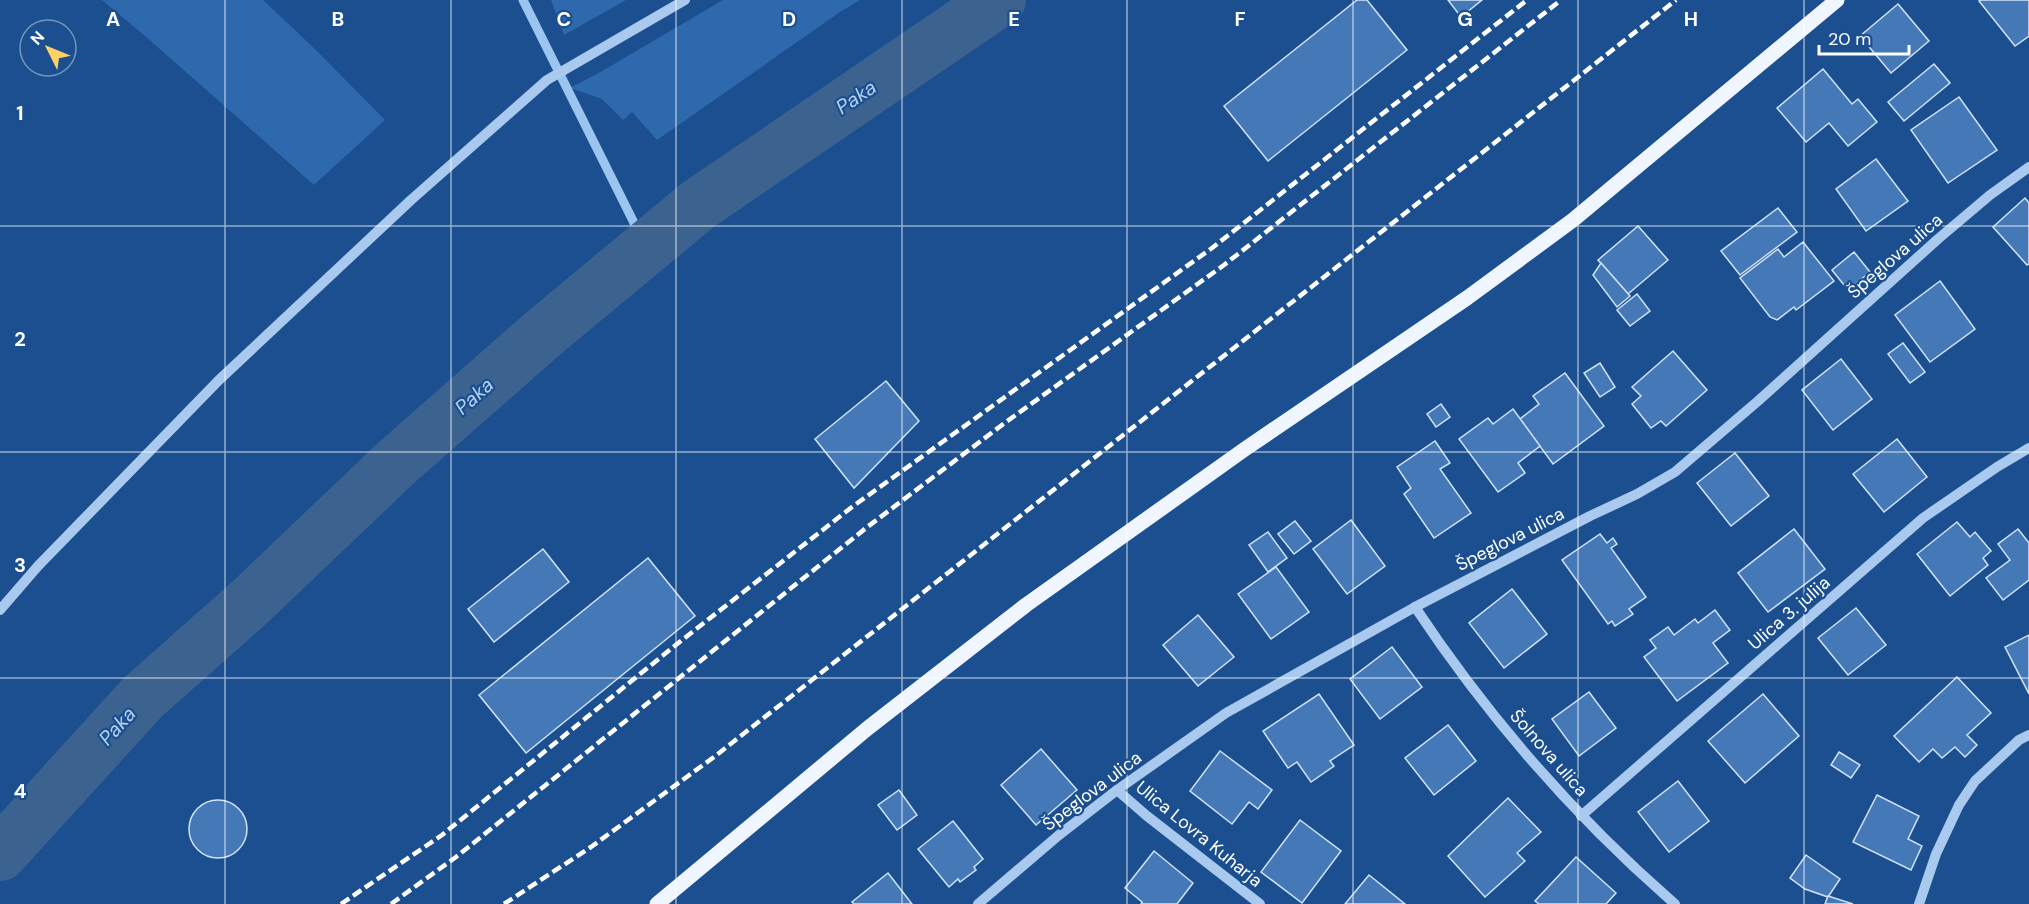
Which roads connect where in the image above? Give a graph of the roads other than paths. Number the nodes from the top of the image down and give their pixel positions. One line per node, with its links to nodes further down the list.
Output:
1 (685, 0): 6 (street)
2 (1838, 0): 10 (main road)
3 (2029, 167): 5 (street, Špeglova ulica)
4 (2029, 448): 9 (street, Ulica 3. julija)
5 (1415, 607): 8 (street, Špeglova ulica); 9 (street, Šolnova ulica)
6 (0, 610)
7 (2029, 735): 14 (street)
8 (1117, 790): 11 (street, Špeglova ulica); 12 (street, Ulica Lovra Kuharja)
9 (1581, 816): 13 (street, Šolnova ulica)
10 (657, 904)
11 (978, 904)
12 (1260, 904)
13 (1675, 904)
14 (1919, 904)

